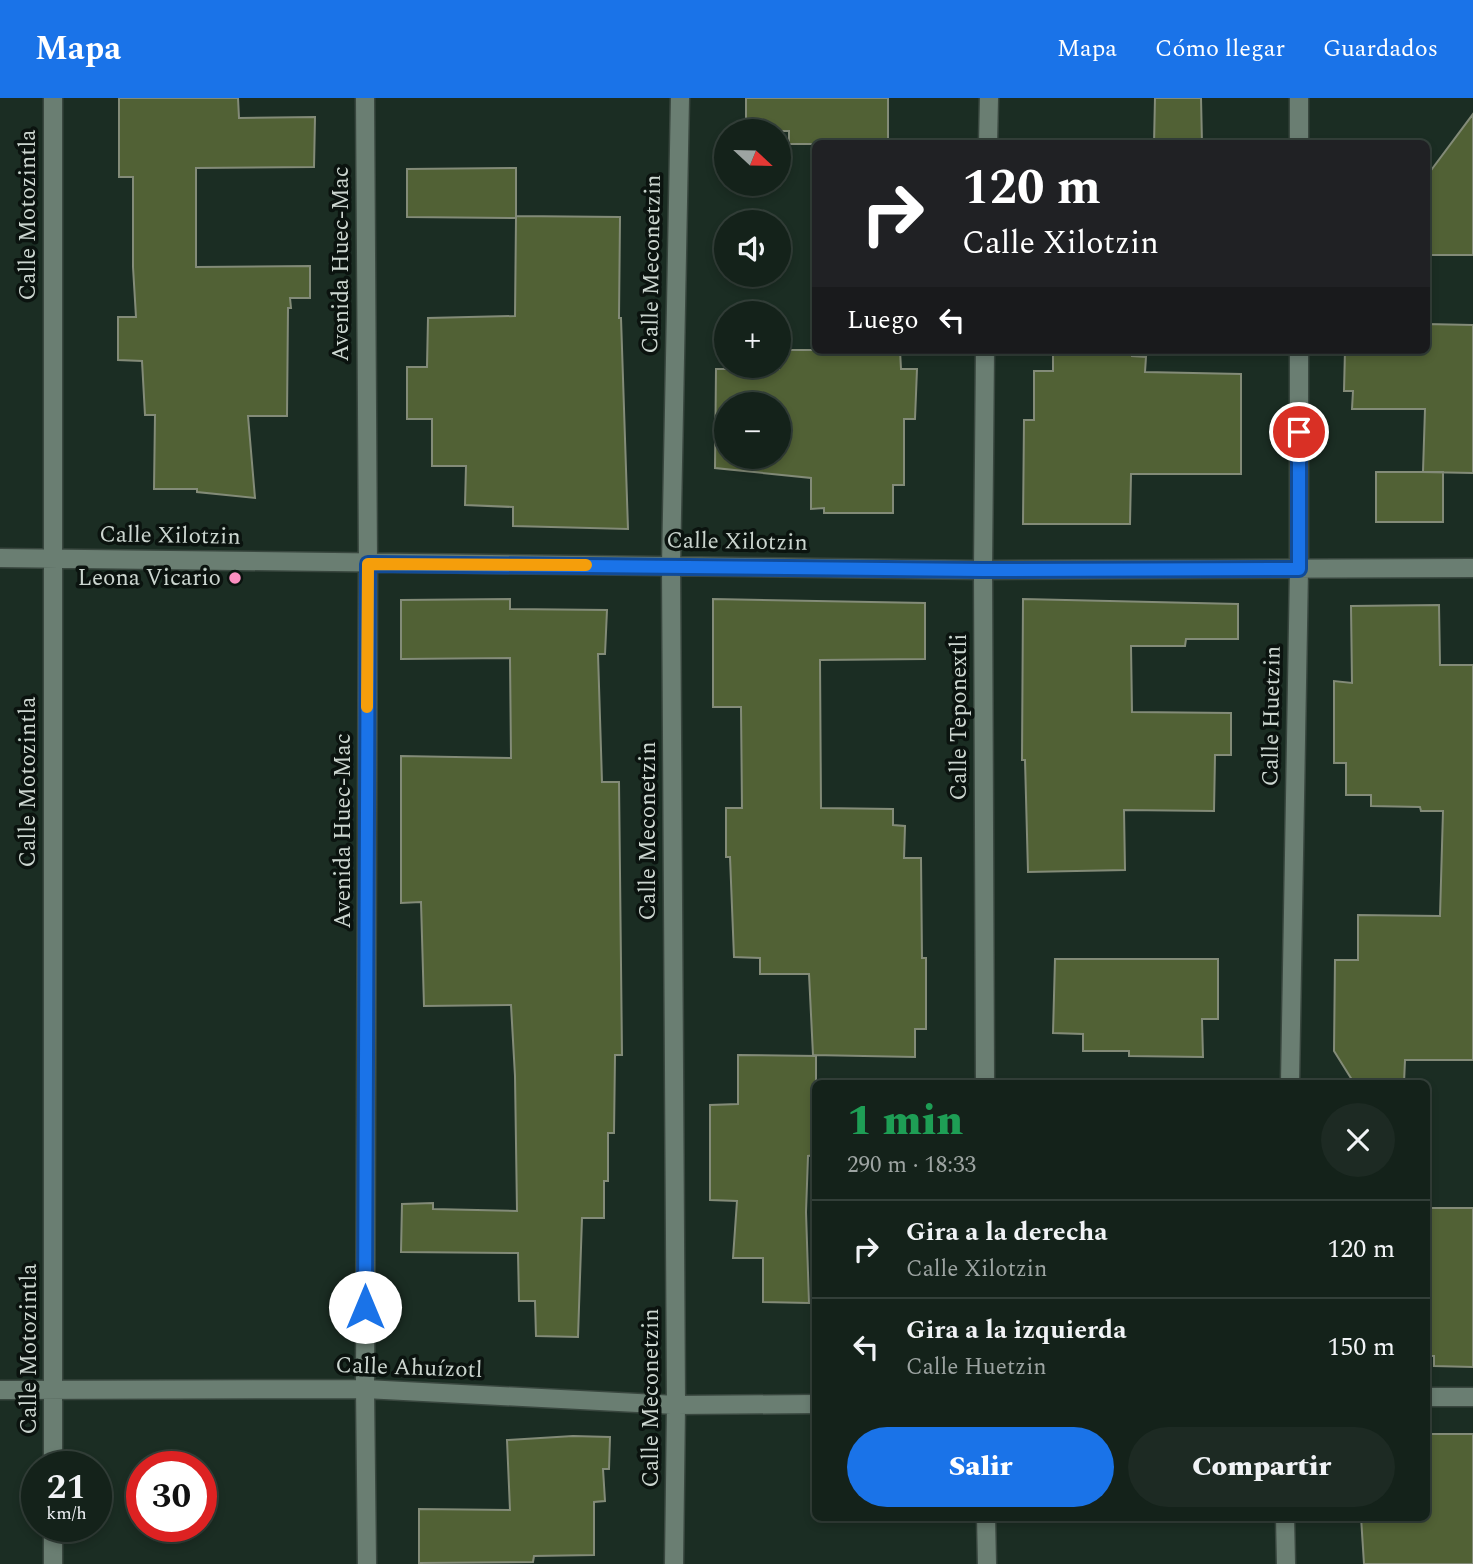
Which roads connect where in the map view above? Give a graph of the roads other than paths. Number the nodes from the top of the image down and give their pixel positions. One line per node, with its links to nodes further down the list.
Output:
1 (52, 98): 11 (street, Calle Motozintla)
2 (365, 98): 12 (street, Avenida Huec-Mac)
3 (680, 98): 13 (street, Calle Meconetzin)
4 (989, 98): 6 (street)
5 (1299, 98): 7 (street)
6 (988, 140)
7 (1299, 140)
8 (985, 354): 16 (street, Calle Teponextli)
9 (1299, 354): 15 (street, Calle Huetzin)
10 (0, 558): 11 (street, Calle Xilotzin)
11 (52, 559): 12 (street, Calle Xilotzin); 21 (street, Calle Motozintla)
12 (368, 564): 13 (street, Calle Xilotzin); 19 (street, Avenida Huec-Mac)
13 (671, 566): 16 (street, Calle Xilotzin); 25 (street, Calle Meconetzin)
14 (1473, 568): 15 (street, Calle Xilotzin)
15 (1299, 569): 16 (street, Calle Xilotzin); 18 (street, Calle Huetzin)
16 (982, 570): 17 (street, Calle Teponextli)
17 (985, 1080)
18 (1290, 1080)
19 (365, 1389): 21 (street, Calle Ahuízotl); 25 (street, Calle Ahuízotl); 31 (street, Avenida Huec-Mac)
20 (0, 1390): 21 (street, Calle Ahuízotl)
21 (53, 1390): 26 (street, Calle Motozintla)
22 (1430, 1397): 23 (street)
23 (1473, 1397)
24 (812, 1404): 25 (street, Calle Ahuízotl)
25 (676, 1405): 32 (street, Calle Meconetzin)
26 (53, 1451)
27 (986, 1521): 33 (street)
28 (1285, 1521): 34 (street)
29 (53, 1542): 30 (street)
30 (53, 1564)
31 (367, 1564)
32 (674, 1564)
33 (987, 1564)
34 (1286, 1564)

